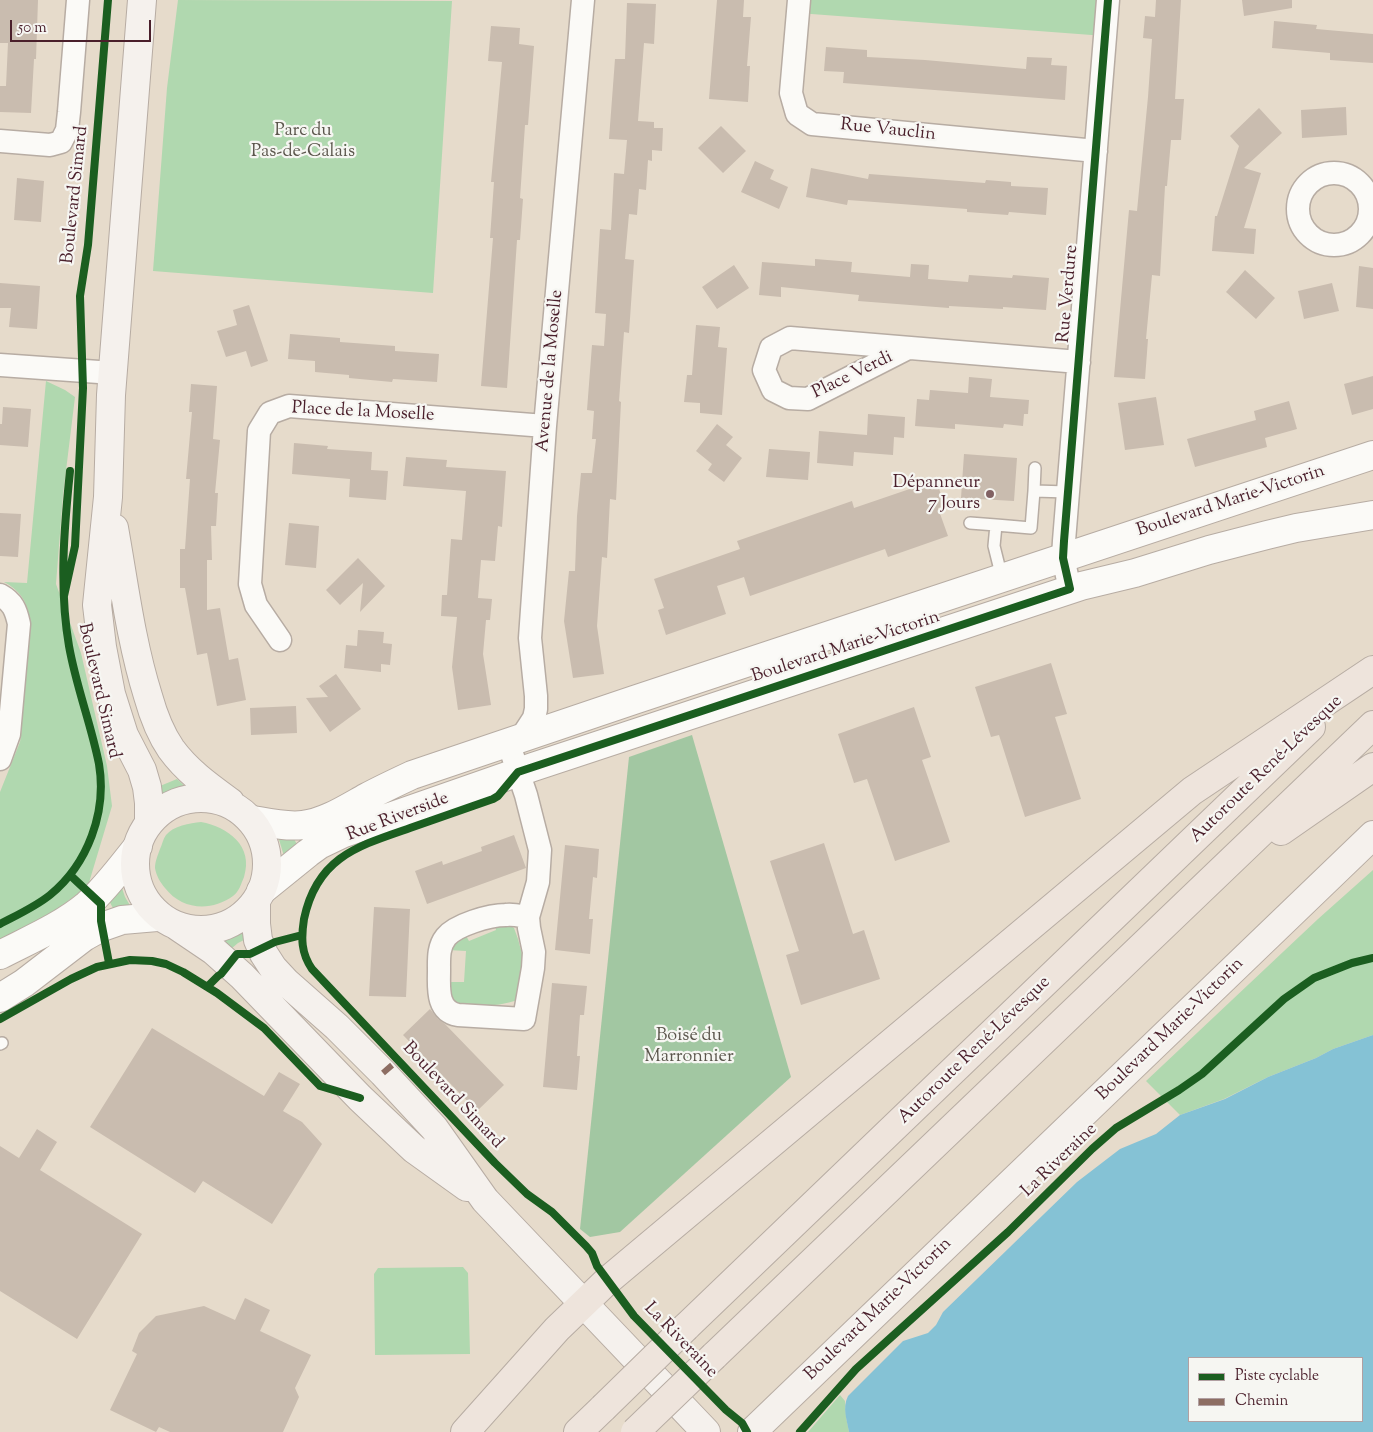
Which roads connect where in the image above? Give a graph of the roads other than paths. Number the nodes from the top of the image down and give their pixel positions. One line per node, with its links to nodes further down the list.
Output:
1 (78, 0): 6 (street)
2 (142, 0): 11 (main road, Boulevard Simard)
3 (583, 0): 12 (street, Avenue de la Moselle)
4 (799, 0): 7 (street, Rue Vauclin)
5 (1108, 0): 7 (street, Rue Verdure)
6 (0, 141)
7 (1096, 151): 9 (street, Rue Verdure)
8 (908, 348): 8 (street, Place Verdi); 9 (street, Place Verdi)
9 (1078, 362): 16 (street, Rue Verdure)
10 (0, 365): 11 (street)
11 (113, 373): 17 (main road, Boulevard Simard)
12 (546, 426): 25 (street, Place de la Moselle); 30 (street, Avenue de la Moselle)
13 (1373, 456): 21 (street, Boulevard Marie-Victorin)
14 (1035, 468): 15 (lane)
15 (1034, 491): 16 (lane); 20 (lane)
16 (1068, 492): 21 (street, Rue Verdure)
17 (108, 497): 34 (main road, Boulevard Simard); 35 (main road, Boulevard Simard)
18 (1373, 515): 23 (street, Boulevard Marie-Victorin)
19 (970, 523): 20 (lane)
20 (996, 525): 22 (lane)
21 (1063, 558): 22 (street, Boulevard Marie-Victorin); 23 (street, Rue Verdure)
22 (1002, 578): 27 (street, Boulevard Marie-Victorin)
23 (1070, 589): 29 (street, Boulevard Marie-Victorin)
24 (0, 595): 31 (street)
25 (280, 640)
26 (1373, 670): 44 (highway); 46 (highway, Autoroute René-Lévesque, bridge)
27 (634, 700): 30 (street, Rue Riverside)
28 (1373, 725): 37 (highway)
29 (631, 735): 33 (street, Rue Riverside)
30 (514, 740): 33 (street); 34 (street, Rue Riverside)
31 (0, 759)
32 (1373, 767): 37 (highway)
33 (518, 772): 38 (street, Rue Riverside); 39 (street)
34 (245, 814): 35 (main road); 38 (main road)
35 (143, 835): 40 (main road); 41 (street)
36 (1373, 835): 49 (main road, Boulevard Marie-Victorin)
37 (1214, 877): 47 (highway, bridge)
38 (258, 896): 40 (main road); 43 (main road, Boulevard Simard)
39 (528, 917): 39 (street)
40 (167, 921): 42 (street); 43 (main road, Boulevard Simard)
41 (0, 955)
42 (0, 998)
43 (485, 1200): 44 (main road, Boulevard Simard)
44 (583, 1304): 45 (highway); 48 (main road, Boulevard Simard)
45 (465, 1432)
46 (578, 1432)
47 (636, 1432)
48 (706, 1432)
49 (752, 1432)

